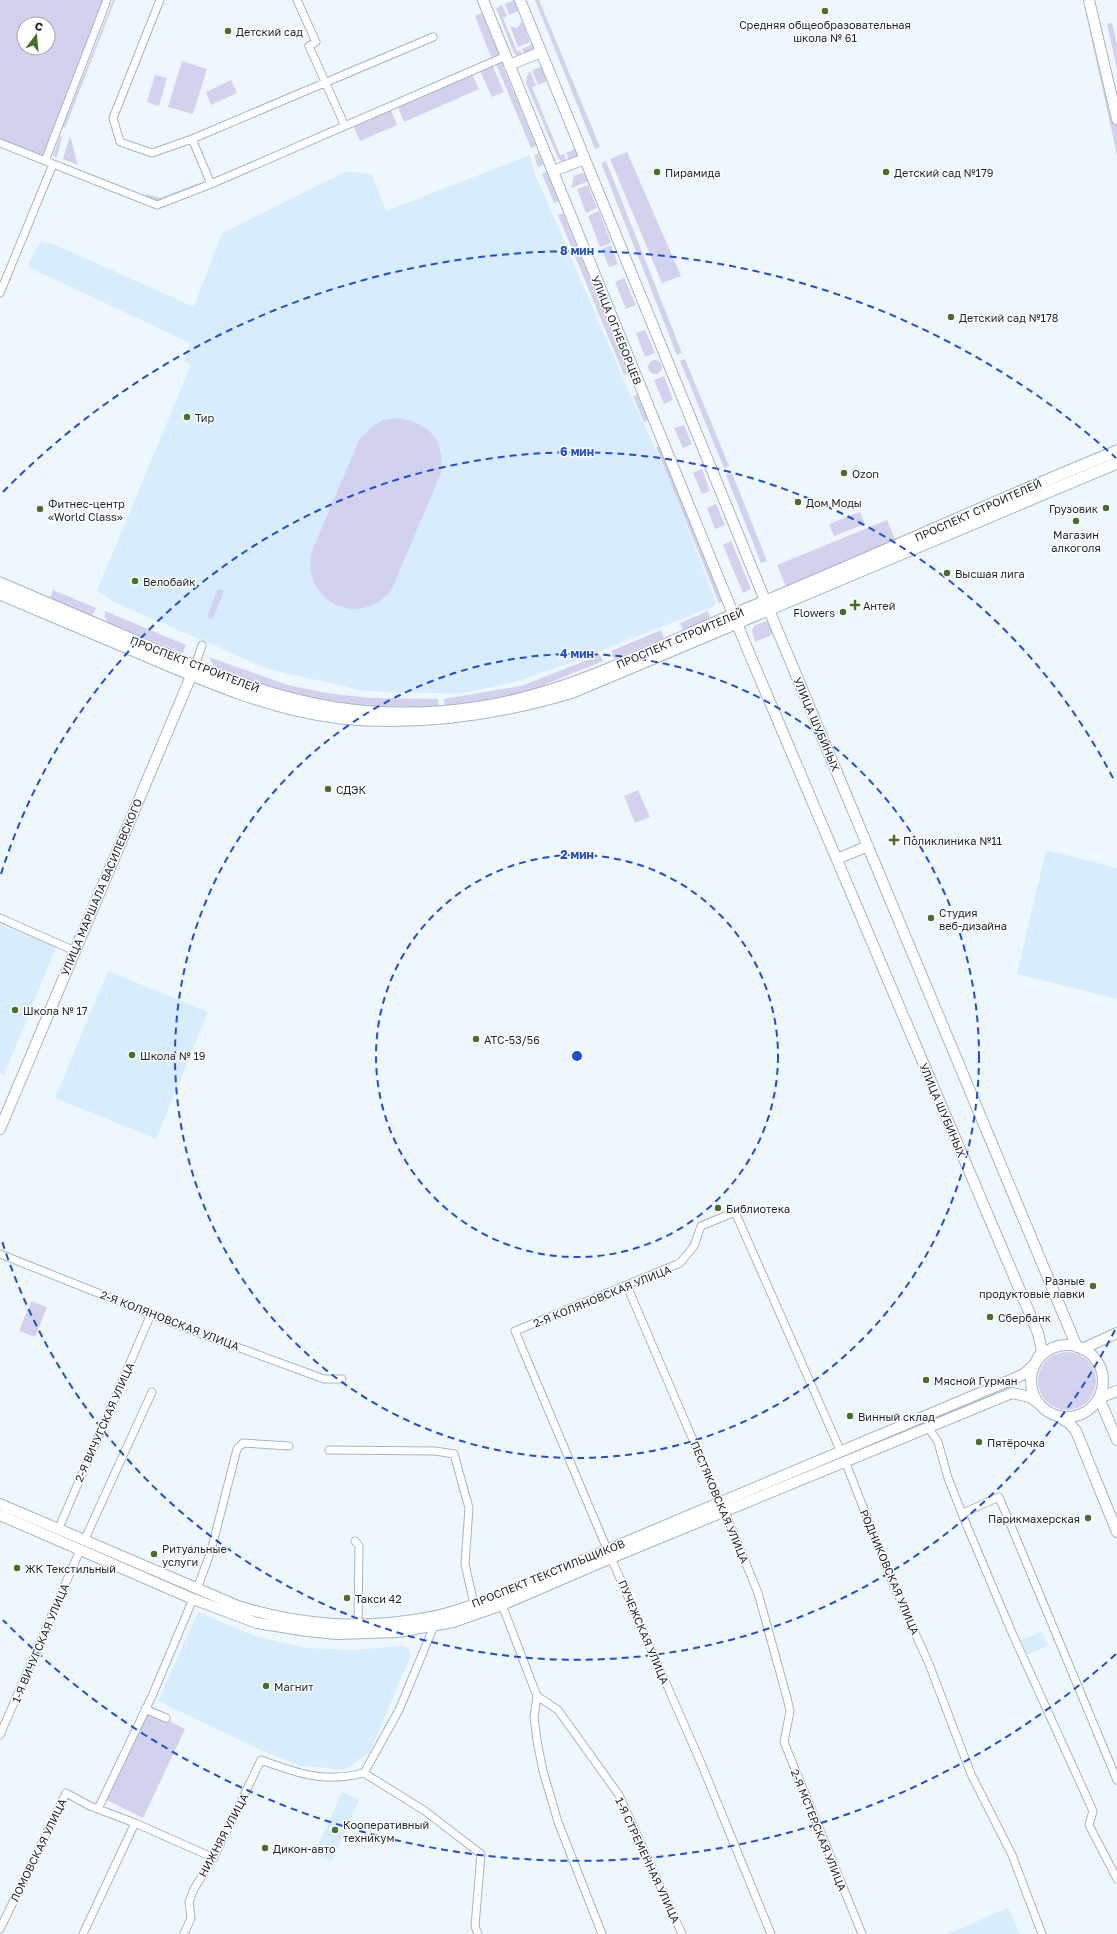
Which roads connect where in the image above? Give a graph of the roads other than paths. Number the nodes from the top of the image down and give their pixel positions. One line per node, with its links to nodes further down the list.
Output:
1 (107, 0): 16 (street)
2 (160, 0): 13 (street)
3 (297, 0): 10 (street)
4 (483, 0): 9 (main road, УЛИЦА ОГНЕБОРЦЕВ)
5 (520, 0): 8 (main road)
6 (1089, 0): 11 (main road)
7 (433, 37): 10 (street)
8 (541, 52): 9 (main road); 15 (main road)
9 (508, 60): 12 (street); 18 (main road, УЛИЦА ОГНЕБОРЦЕВ)
10 (325, 84): 12 (street); 13 (street)
11 (1117, 119)
12 (345, 126): 19 (street)
13 (192, 139): 19 (street)
14 (0, 143): 16 (street)
15 (585, 159): 18 (main road); 26 (main road)
16 (45, 161): 17 (street)
17 (53, 164): 19 (street); 20 (street)
18 (553, 171): 27 (main road, УЛИЦА ОГНЕБОРЦЕВ)
19 (211, 184)
20 (0, 294)
21 (1117, 451): 23 (main road, ПРОСПЕКТ СТРОИТЕЛЕЙ)
22 (1117, 463): 23 (main road, ПРОСПЕКТ СТРОИТЕЛЕЙ)
23 (1016, 499): 26 (main road, ПРОСПЕКТ СТРОИТЕЛЕЙ)
24 (0, 583): 29 (main road, ПРОСПЕКТ СТРОИТЕЛЕЙ)
25 (0, 594): 29 (main road, ПРОСПЕКТ СТРОИТЕЛЕЙ)
26 (768, 606): 27 (main road, ПРОСПЕКТ СТРОИТЕЛЕЙ); 30 (main road, УЛИЦА ШУБИНЫХ)
27 (735, 619): 29 (main road, ПРОСПЕКТ СТРОИТЕЛЕЙ); 31 (main road, УЛИЦА ШУБИНЫХ)
28 (202, 645): 29 (street, УЛИЦА МАРШАЛА ВАСИЛЕВСКОГО)
29 (193, 671): 33 (main road, УЛИЦА МАРШАЛА ВАСИЛЕВСКОГО)
30 (868, 846): 31 (main road); 41 (main road, УЛИЦА ШУБИНЫХ)
31 (837, 859): 42 (main road, УЛИЦА ШУБИНЫХ)
32 (0, 918): 33 (street)
33 (75, 951): 34 (main road, УЛИЦА МАРШАЛА ВАСИЛЕВСКОГО)
34 (0, 1129)
35 (735, 1212): 37 (street, 2-Я КОЛЯНОВСКАЯ УЛИЦА); 53 (street, РОДНИКОВСКАЯ УЛИЦА)
36 (0, 1254): 38 (street, 2-Я КОЛЯНОВСКАЯ УЛИЦА)
37 (627, 1286): 39 (street, 2-Я КОЛЯНОВСКАЯ УЛИЦА); 55 (street, ПЕСТЯКОВСКАЯ УЛИЦА)
38 (151, 1314): 43 (street, 2-Я КОЛЯНОВСКАЯ УЛИЦА); 58 (street, 2-Я ВИЧУГСКАЯ УЛИЦА)
39 (515, 1331): 62 (street, ПУЧЕЖСКАЯ УЛИЦА)
40 (1117, 1333): 41 (main road)
41 (1079, 1348): 42 (main road); 46 (main road)
42 (1036, 1363): 47 (main road); 53 (main road, ПРОСПЕКТ ТЕКСТИЛЬЩИКОВ)
43 (342, 1379)
44 (1117, 1391): 46 (main road)
45 (152, 1392): 61 (street, 1-Я ВИЧУГСКАЯ УЛИЦА)
46 (1099, 1398): 48 (main road); 50 (main road)
47 (1038, 1403): 48 (main road); 49 (main road, ПРОСПЕКТ ТЕКСТИЛЬЩИКОВ)
48 (1058, 1416): 59 (main road)
49 (928, 1427): 53 (main road, ПРОСПЕКТ ТЕКСТИЛЬЩИКОВ); 56 (street)
50 (1117, 1440)
51 (289, 1446): 63 (street)
52 (330, 1450): 66 (street)
53 (843, 1456): 55 (main road, ПРОСПЕКТ ТЕКСТИЛЬЩИКОВ); 88 (street, РОДНИКОВСКАЯ УЛИЦА)
54 (0, 1504): 58 (main road, ПРОСПЕКТ ТЕКСТИЛЬЩИКОВ)
55 (722, 1507): 62 (main road, ПРОСПЕКТ ТЕКСТИЛЬЩИКОВ); 72 (street, ПЕСТЯКОВСКАЯ УЛИЦА)
56 (963, 1513): 75 (street); 79 (street)
57 (0, 1515): 61 (main road, ПРОСПЕКТ ТЕКСТИЛЬЩИКОВ)
58 (58, 1530): 61 (main road, ПРОСПЕКТ ТЕКСТИЛЬЩИКОВ)
59 (1117, 1532)
60 (355, 1541): 68 (street)
61 (82, 1546): 63 (main road, ПРОСПЕКТ ТЕКСТИЛЬЩИКОВ); 64 (main road, ПРОСПЕКТ ТЕКСТИЛЬЩИКОВ); 73 (street, 1-Я ВИЧУГСКАЯ УЛИЦА)
62 (609, 1553): 65 (main road, ПРОСПЕКТ ТЕКСТИЛЬЩИКОВ); 86 (street, ПУЧЕЖСКАЯ УЛИЦА)
63 (197, 1589): 68 (main road, ПРОСПЕКТ ТЕКСТИЛЬЩИКОВ)
64 (193, 1599): 67 (main road, ПРОСПЕКТ ТЕКСТИЛЬЩИКОВ); 70 (street)
65 (500, 1600): 66 (main road, ПРОСПЕКТ ТЕКСТИЛЬЩИКОВ); 67 (main road, ПРОСПЕКТ ТЕКСТИЛЬЩИКОВ); 69 (street)
66 (474, 1604): 67 (main road, ПРОСПЕКТ ТЕКСТИЛЬЩИКОВ)
67 (432, 1622): 68 (main road, ПРОСПЕКТ ТЕКСТИЛЬЩИКОВ); 74 (street)
68 (358, 1625)
69 (537, 1696): 84 (street); 85 (street, 1-Я СТРЕМЕННАЯ УЛИЦА)
70 (145, 1709): 71 (street); 76 (street)
71 (166, 1718)
72 (789, 1724): 87 (street, 2-Я МСТЕРСКАЯ УЛИЦА)
73 (0, 1735)
74 (364, 1773): 78 (street, НИЖНЯЯ УЛИЦА); 83 (street)
75 (1117, 1780)
76 (98, 1809): 77 (street); 80 (street, ЛОМОВСКАЯ УЛИЦА)
77 (135, 1823): 78 (street); 81 (street)
78 (214, 1858): 82 (street, НИЖНЯЯ УЛИЦА)
79 (1117, 1879)
80 (0, 1929)
81 (83, 1934)
82 (184, 1934)
83 (478, 1934)
84 (602, 1934)
85 (682, 1934)
86 (771, 1934)
87 (862, 1934)
88 (1042, 1934)

